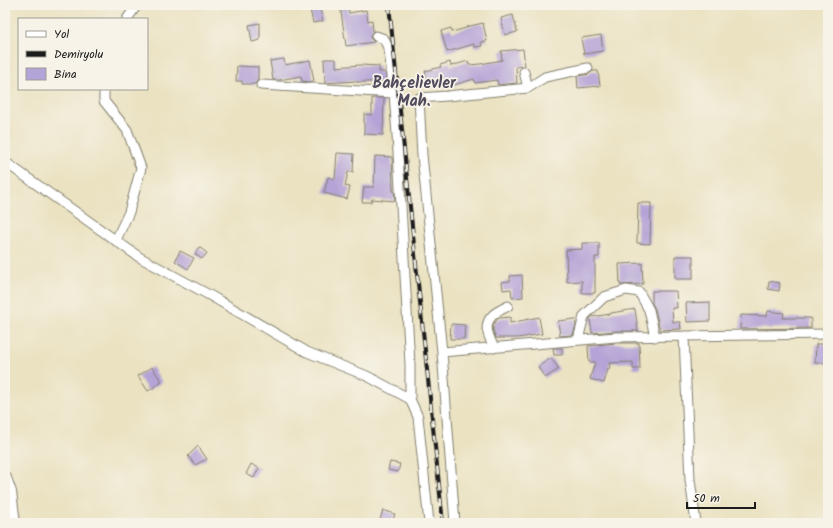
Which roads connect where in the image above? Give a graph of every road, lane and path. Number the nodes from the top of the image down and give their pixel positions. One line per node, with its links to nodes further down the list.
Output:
1 (137, 5): 2 (street)
2 (128, 18)
3 (376, 36): 9 (street)
4 (588, 68): 7 (street)
5 (524, 72): 7 (street)
6 (261, 85): 9 (street)
7 (528, 88): 18 (street)
8 (104, 90): 11 (street)
9 (394, 93): 19 (street)
10 (5, 162): 11 (street)
11 (116, 240): 19 (street)
12 (508, 306): 17 (street)
13 (828, 334): 15 (street)
14 (655, 336): 15 (street); 16 (street); 16 (street)
15 (684, 336): 24 (street)
16 (578, 340): 17 (street)
17 (494, 348): 18 (street)
18 (442, 352): 23 (street)
19 (410, 399): 22 (street)
20 (5, 478): 21 (street)
21 (14, 523)
22 (429, 523)
23 (455, 523)
24 (696, 523)

